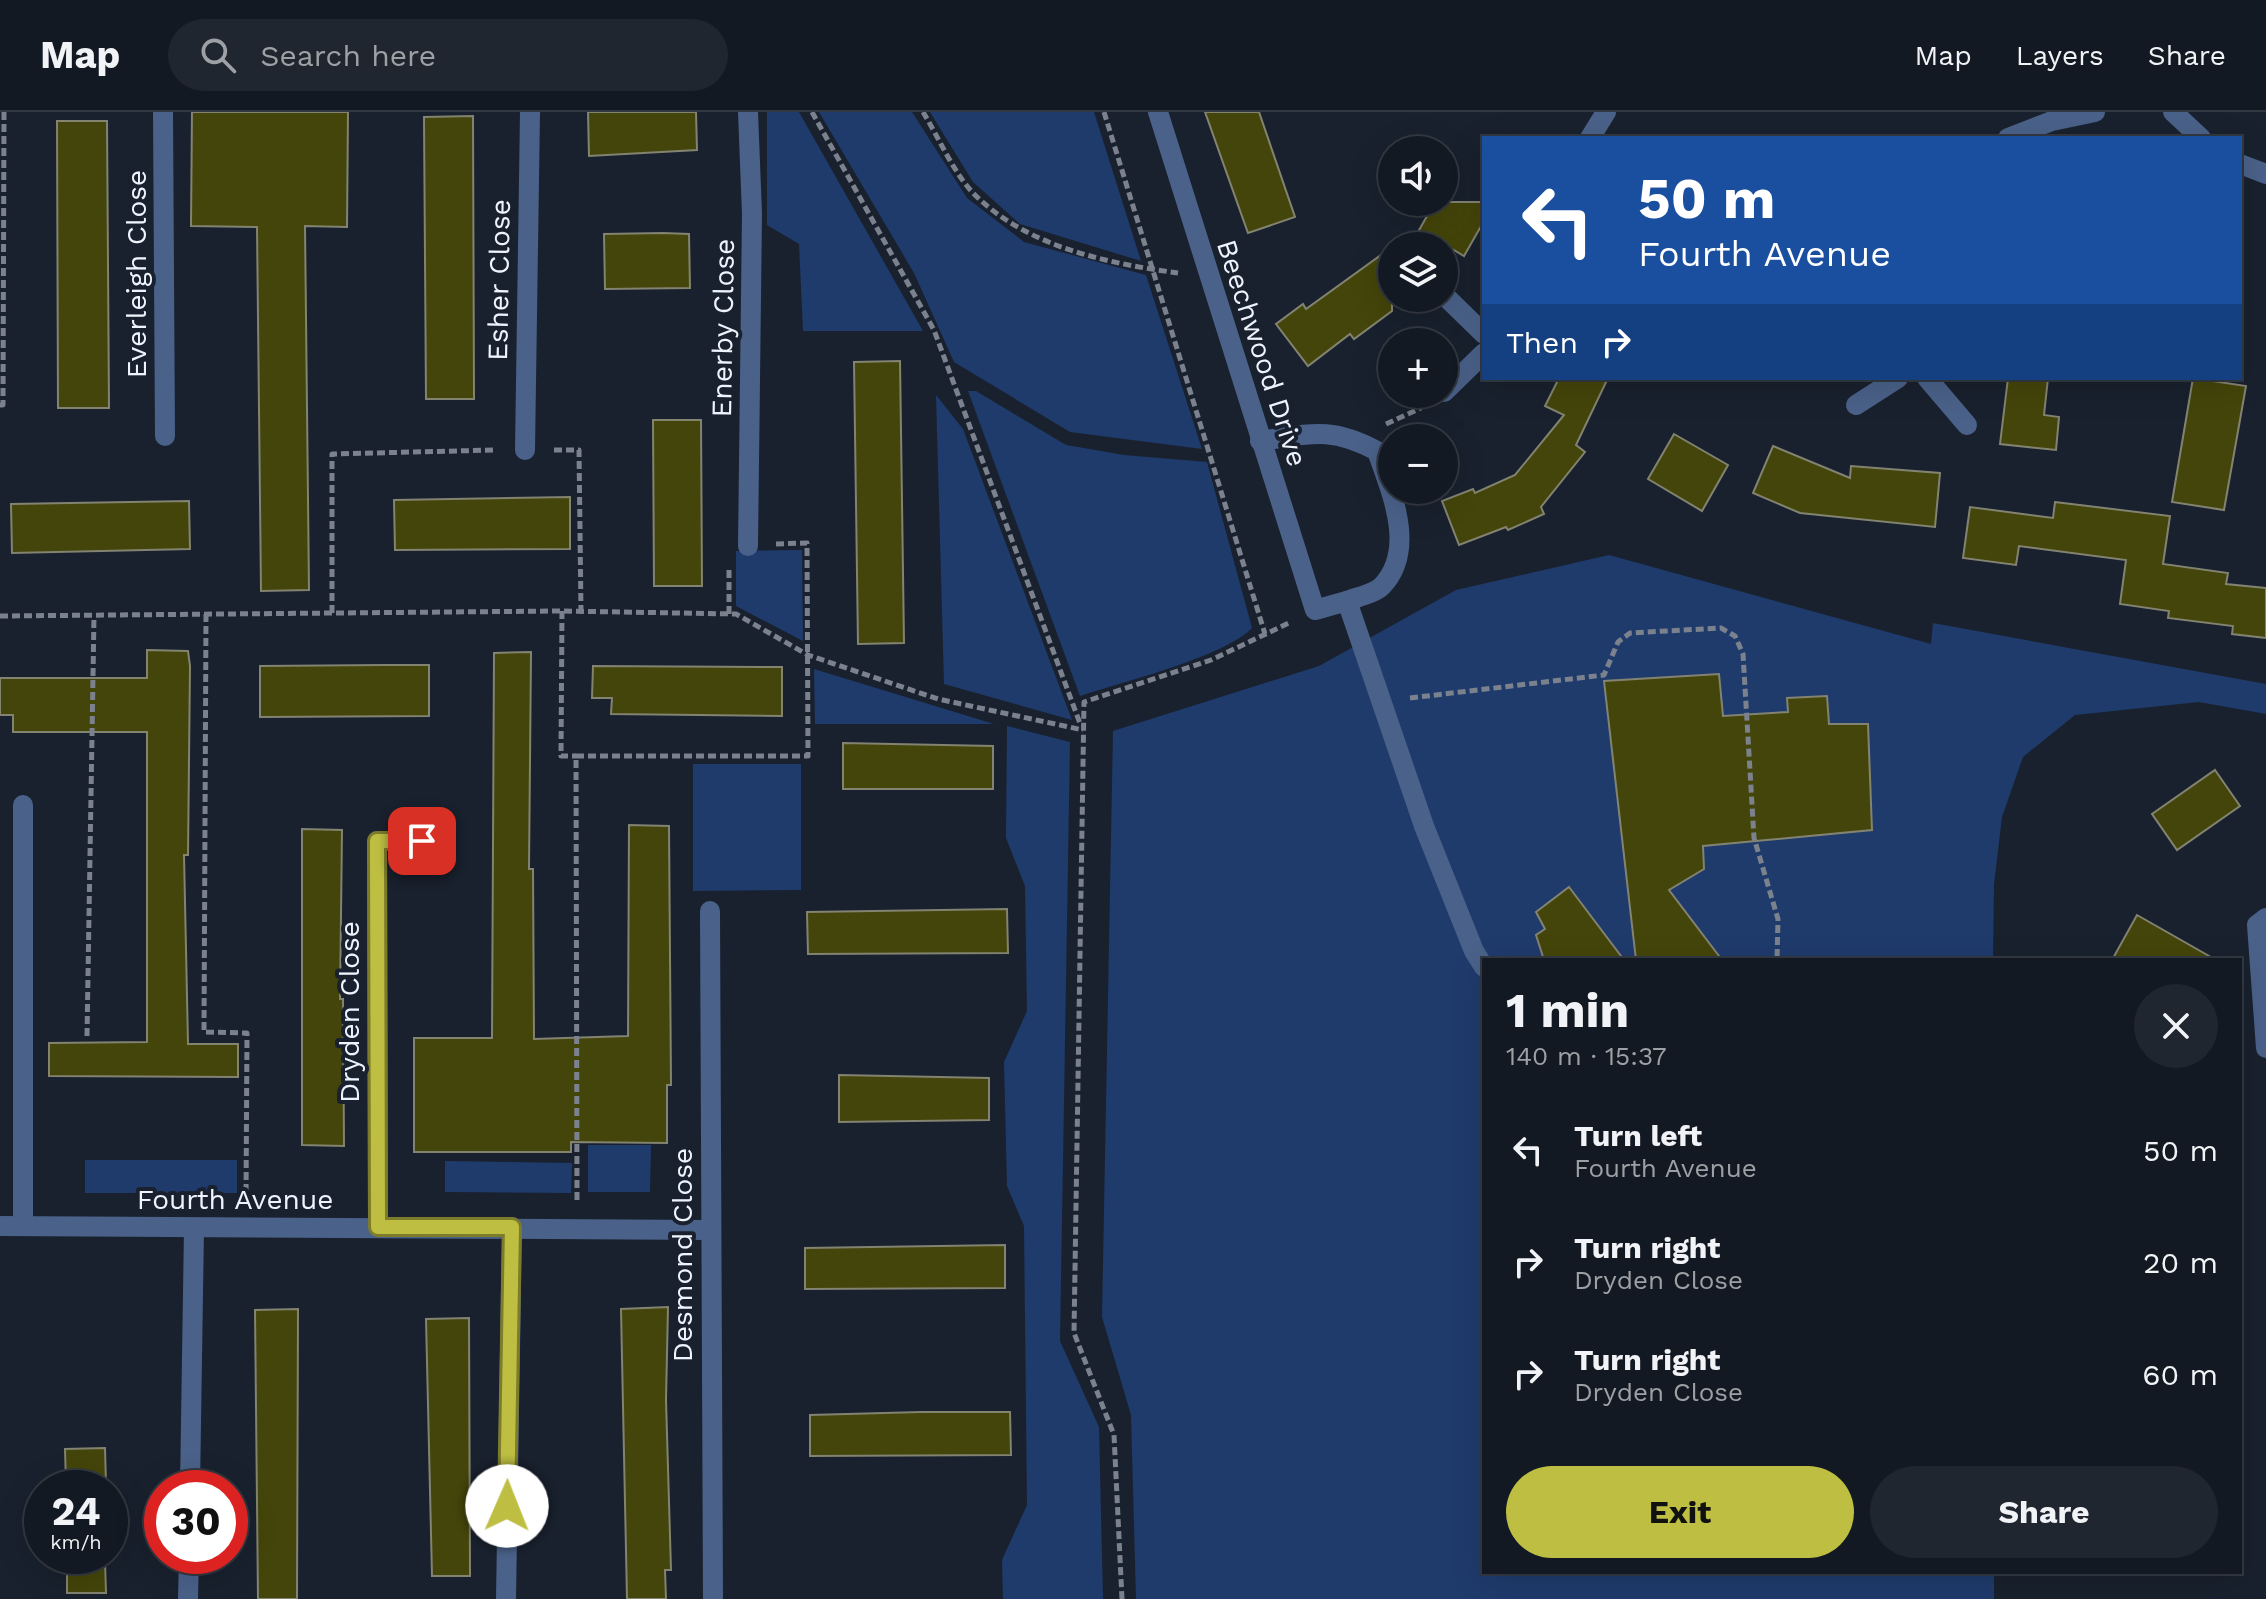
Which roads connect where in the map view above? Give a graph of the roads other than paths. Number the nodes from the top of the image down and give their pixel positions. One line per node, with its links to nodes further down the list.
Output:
1 (163, 112): 21 (street, Everleigh Close)
2 (530, 112): 23 (street, Esher Close)
3 (748, 112): 24 (street, Enerby Close)
4 (1158, 112): 22 (street, Beechwood Drive)
5 (1606, 112): 8 (street)
6 (2095, 112): 9 (street)
7 (2173, 112): 10 (street)
8 (1591, 136)
9 (2013, 136)
10 (2199, 136)
11 (2242, 165): 12 (street)
12 (2266, 174)
13 (1458, 309): 14 (street)
14 (1482, 332)
15 (1482, 355): 16 (street)
16 (1458, 378)
17 (1895, 380): 19 (street)
18 (1929, 380): 20 (street)
19 (1856, 405)
20 (1967, 425)
21 (165, 436)
22 (1260, 441): 25 (street, Beechwood Drive); 25 (street)
23 (525, 450)
24 (748, 546)
25 (1347, 601): 30 (street)
26 (23, 805): 33 (street)
27 (422, 841): 34 (street, Dryden Close)
28 (710, 911): 37 (street, Desmond Close)
29 (2266, 918): 31 (street)
30 (1482, 964)
31 (2266, 1048)
32 (0, 1226): 33 (street, Fourth Avenue)
33 (23, 1226): 36 (street, Fourth Avenue)
34 (378, 1227): 35 (street, Fourth Avenue); 36 (street, Fourth Avenue)
35 (512, 1227): 37 (street, Fourth Avenue); 41 (street)
36 (194, 1228): 38 (street)
37 (709, 1230): 42 (street, Desmond Close)
38 (190, 1470)
39 (189, 1574): 40 (street)
40 (188, 1599)
41 (506, 1599)
42 (713, 1599)

